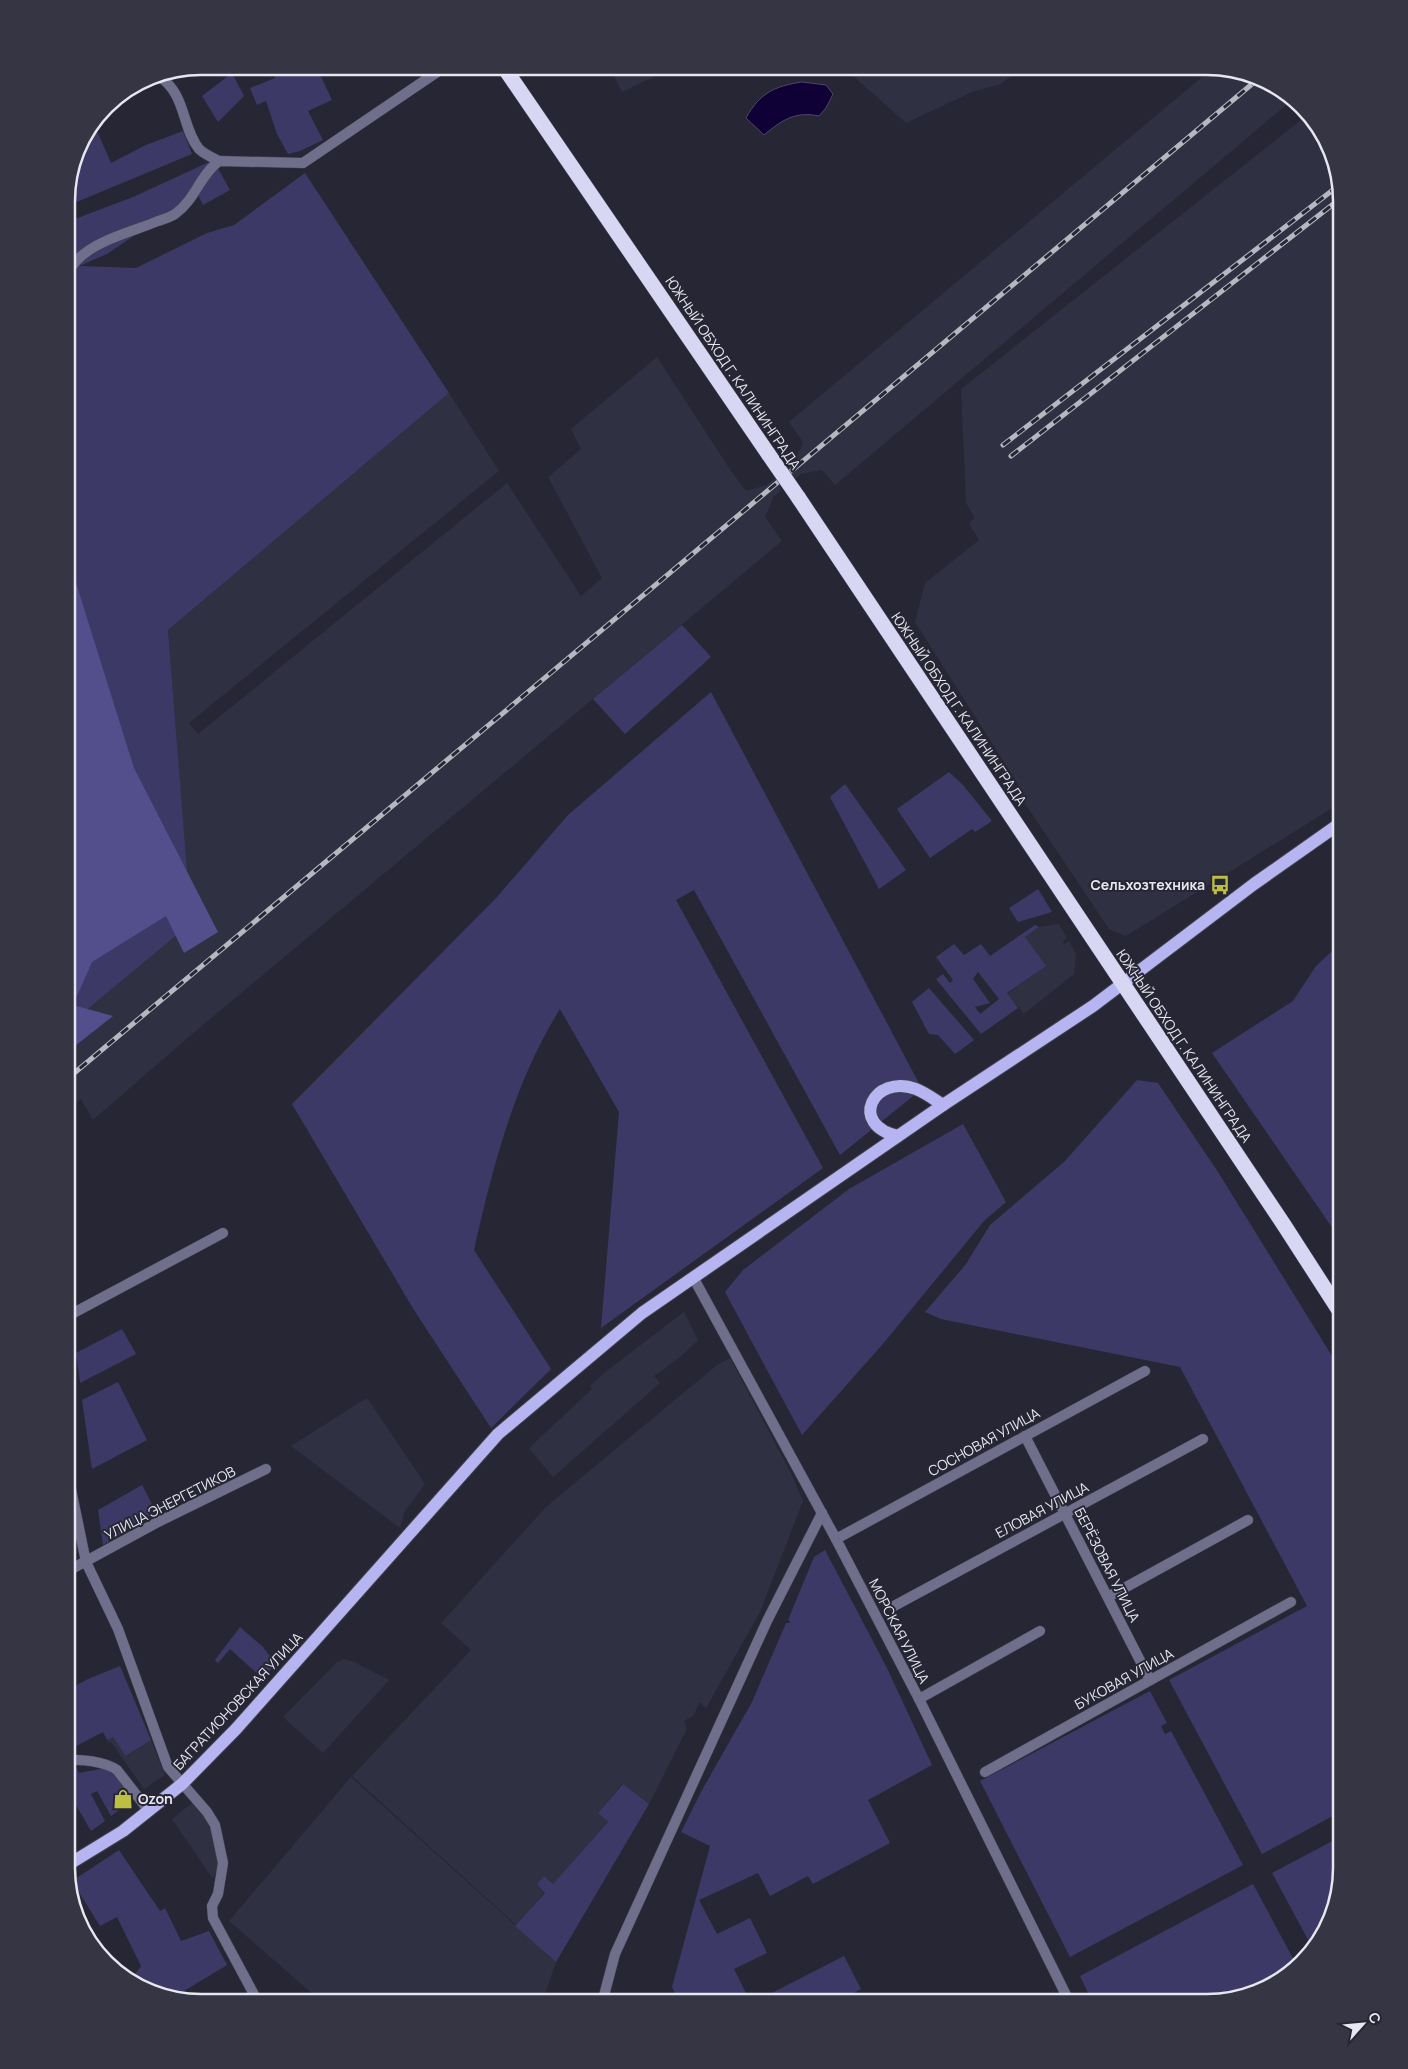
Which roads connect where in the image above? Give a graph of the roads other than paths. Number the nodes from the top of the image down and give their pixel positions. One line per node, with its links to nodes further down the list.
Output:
1 (433, 75): 6 (street)
2 (509, 75): 5 (highway, ЮЖНЫЙ ОБХОД Г. КАЛИНИНГРАДА)
3 (515, 75): 5 (highway, ЮЖНЫЙ ОБХОД Г. КАЛИНИНГРАДА)
4 (163, 81): 6 (street)
5 (543, 125): 9 (highway, ЮЖНЫЙ ОБХОД Г. КАЛИНИНГРАДА, bridge)
6 (219, 161): 7 (street)
7 (75, 262)
8 (1333, 828): 9 (main road, БАГРАТИОНОВСКАЯ УЛИЦА)
9 (1122, 984): 10 (main road, БАГРАТИОНОВСКАЯ УЛИЦА); 14 (highway, ЮЖНЫЙ ОБХОД Г. КАЛИНИНГРАДА)
10 (944, 1104): 11 (main road, БАГРАТИОНОВСКАЯ УЛИЦА); 11 (main road)
11 (898, 1136): 13 (main road, БАГРАТИОНОВСКАЯ УЛИЦА)
12 (223, 1233): 15 (street)
13 (693, 1277): 21 (street, МОРСКАЯ УЛИЦА); 35 (main road, БАГРАТИОНОВСКАЯ УЛИЦА)
14 (1333, 1301)
15 (75, 1312)
16 (1145, 1371): 17 (street, СОСНОВАЯ УЛИЦА)
17 (1025, 1436): 22 (street, БЕРЁЗОВАЯ УЛИЦА); 24 (street, СОСНОВАЯ УЛИЦА)
18 (1203, 1439): 22 (street, ЕЛОВАЯ УЛИЦА)
19 (266, 1469): 25 (street, УЛИЦА ЭНЕРГЕТИКОВ)
20 (75, 1509): 25 (street)
21 (822, 1513): 24 (street, МОРСКАЯ УЛИЦА); 39 (street)
22 (1065, 1514): 27 (street, БЕРЁЗОВАЯ УЛИЦА); 29 (street, ЕЛОВАЯ УЛИЦА)
23 (1248, 1520): 27 (street)
24 (836, 1538): 32 (street, МОРСКАЯ УЛИЦА)
25 (86, 1562): 26 (street, УЛИЦА ЭНЕРГЕТИКОВ); 35 (street)
26 (75, 1568)
27 (1108, 1597): 31 (street, БЕРЁЗОВАЯ УЛИЦА)
28 (1291, 1602): 31 (street, БУКОВАЯ УЛИЦА)
29 (894, 1606)
30 (1040, 1631): 32 (street)
31 (1150, 1680): 34 (street, БУКОВАЯ УЛИЦА)
32 (919, 1699): 40 (street, МОРСКАЯ УЛИЦА)
33 (75, 1759): 36 (street)
34 (985, 1772)
35 (182, 1784): 36 (main road, БАГРАТИОНОВСКАЯ УЛИЦА); 38 (street)
36 (149, 1811): 37 (main road, БАГРАТИОНОВСКАЯ УЛИЦА)
37 (75, 1860)
38 (254, 1994)
39 (604, 1994)
40 (1066, 1994)

